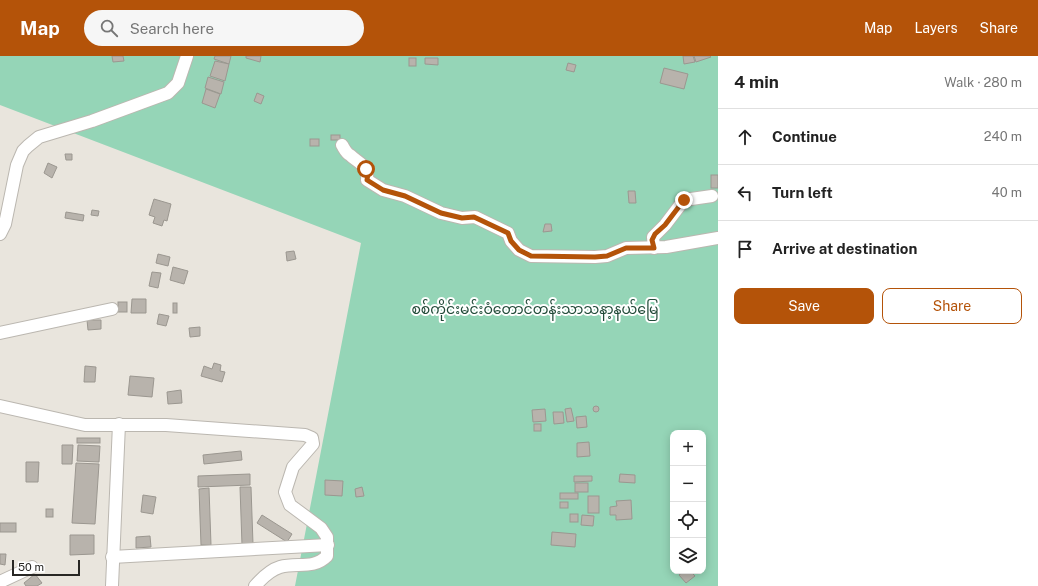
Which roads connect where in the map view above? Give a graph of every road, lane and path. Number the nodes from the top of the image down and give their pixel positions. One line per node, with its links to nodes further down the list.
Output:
1 (187, 56): 4 (street)
2 (342, 145): 6 (street)
3 (712, 196): 6 (street)
4 (0, 234)
5 (718, 238): 6 (street)
6 (654, 248)
7 (112, 309): 8 (street)
8 (0, 333)
9 (0, 406): 10 (street)
10 (119, 424): 11 (street); 12 (street)
11 (328, 545): 12 (street); 16 (street)
12 (112, 557): 15 (street)
13 (32, 567): 14 (street)
14 (0, 582)
15 (112, 586)
16 (255, 586)

